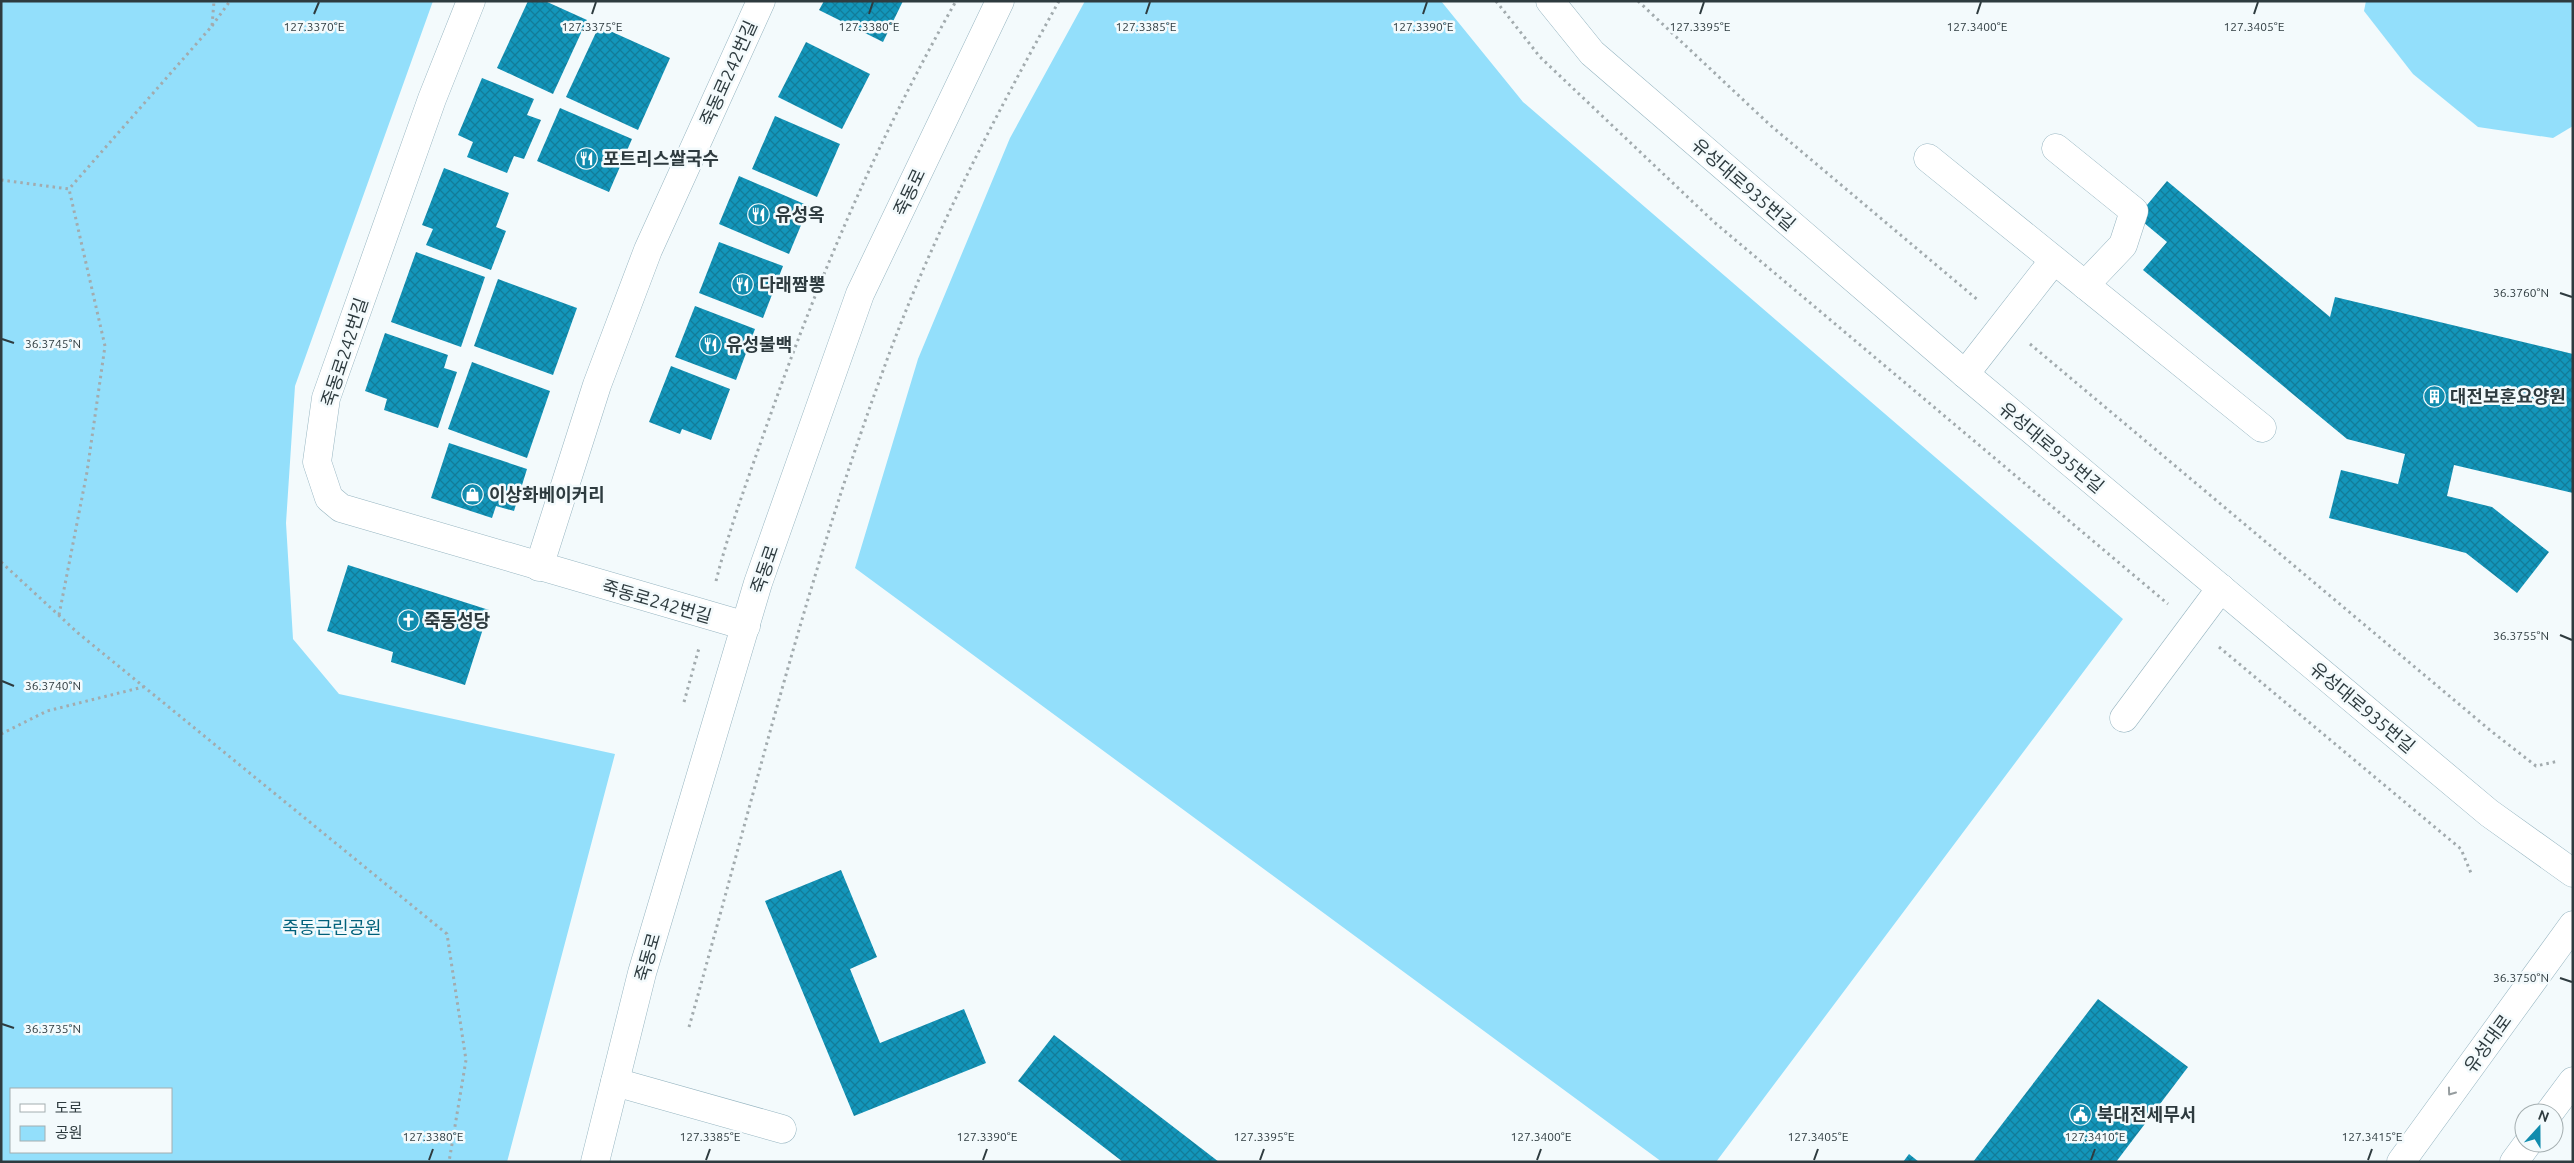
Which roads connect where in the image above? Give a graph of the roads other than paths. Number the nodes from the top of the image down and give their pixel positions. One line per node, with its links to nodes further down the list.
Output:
1 (471, 1): 11 (street, 죽동로242번길)
2 (761, 1): 11 (street, 죽동로242번길)
3 (1000, 1): 13 (street, 죽동로)
4 (1550, 1): 9 (street, 유성대로935번길)
5 (2056, 148): 8 (street)
6 (1928, 158): 7 (street)
7 (2054, 260): 8 (street); 9 (street)
8 (2085, 285): 10 (street)
9 (1965, 374): 12 (street, 유성대로935번길)
10 (2262, 428)
11 (539, 567): 13 (street, 죽동로242번길)
12 (2221, 588): 14 (street); 15 (street, 유성대로935번길)
13 (746, 626): 18 (street, 죽동로)
14 (2124, 718)
15 (2573, 873)
16 (2573, 925): 22 (street, 유성대로, one-way to 22)
17 (2573, 1081): 19 (street)
18 (615, 1082): 20 (street); 21 (street, 죽동로)
19 (2556, 1103)
20 (782, 1128)
21 (595, 1162)
22 (2401, 1162)

